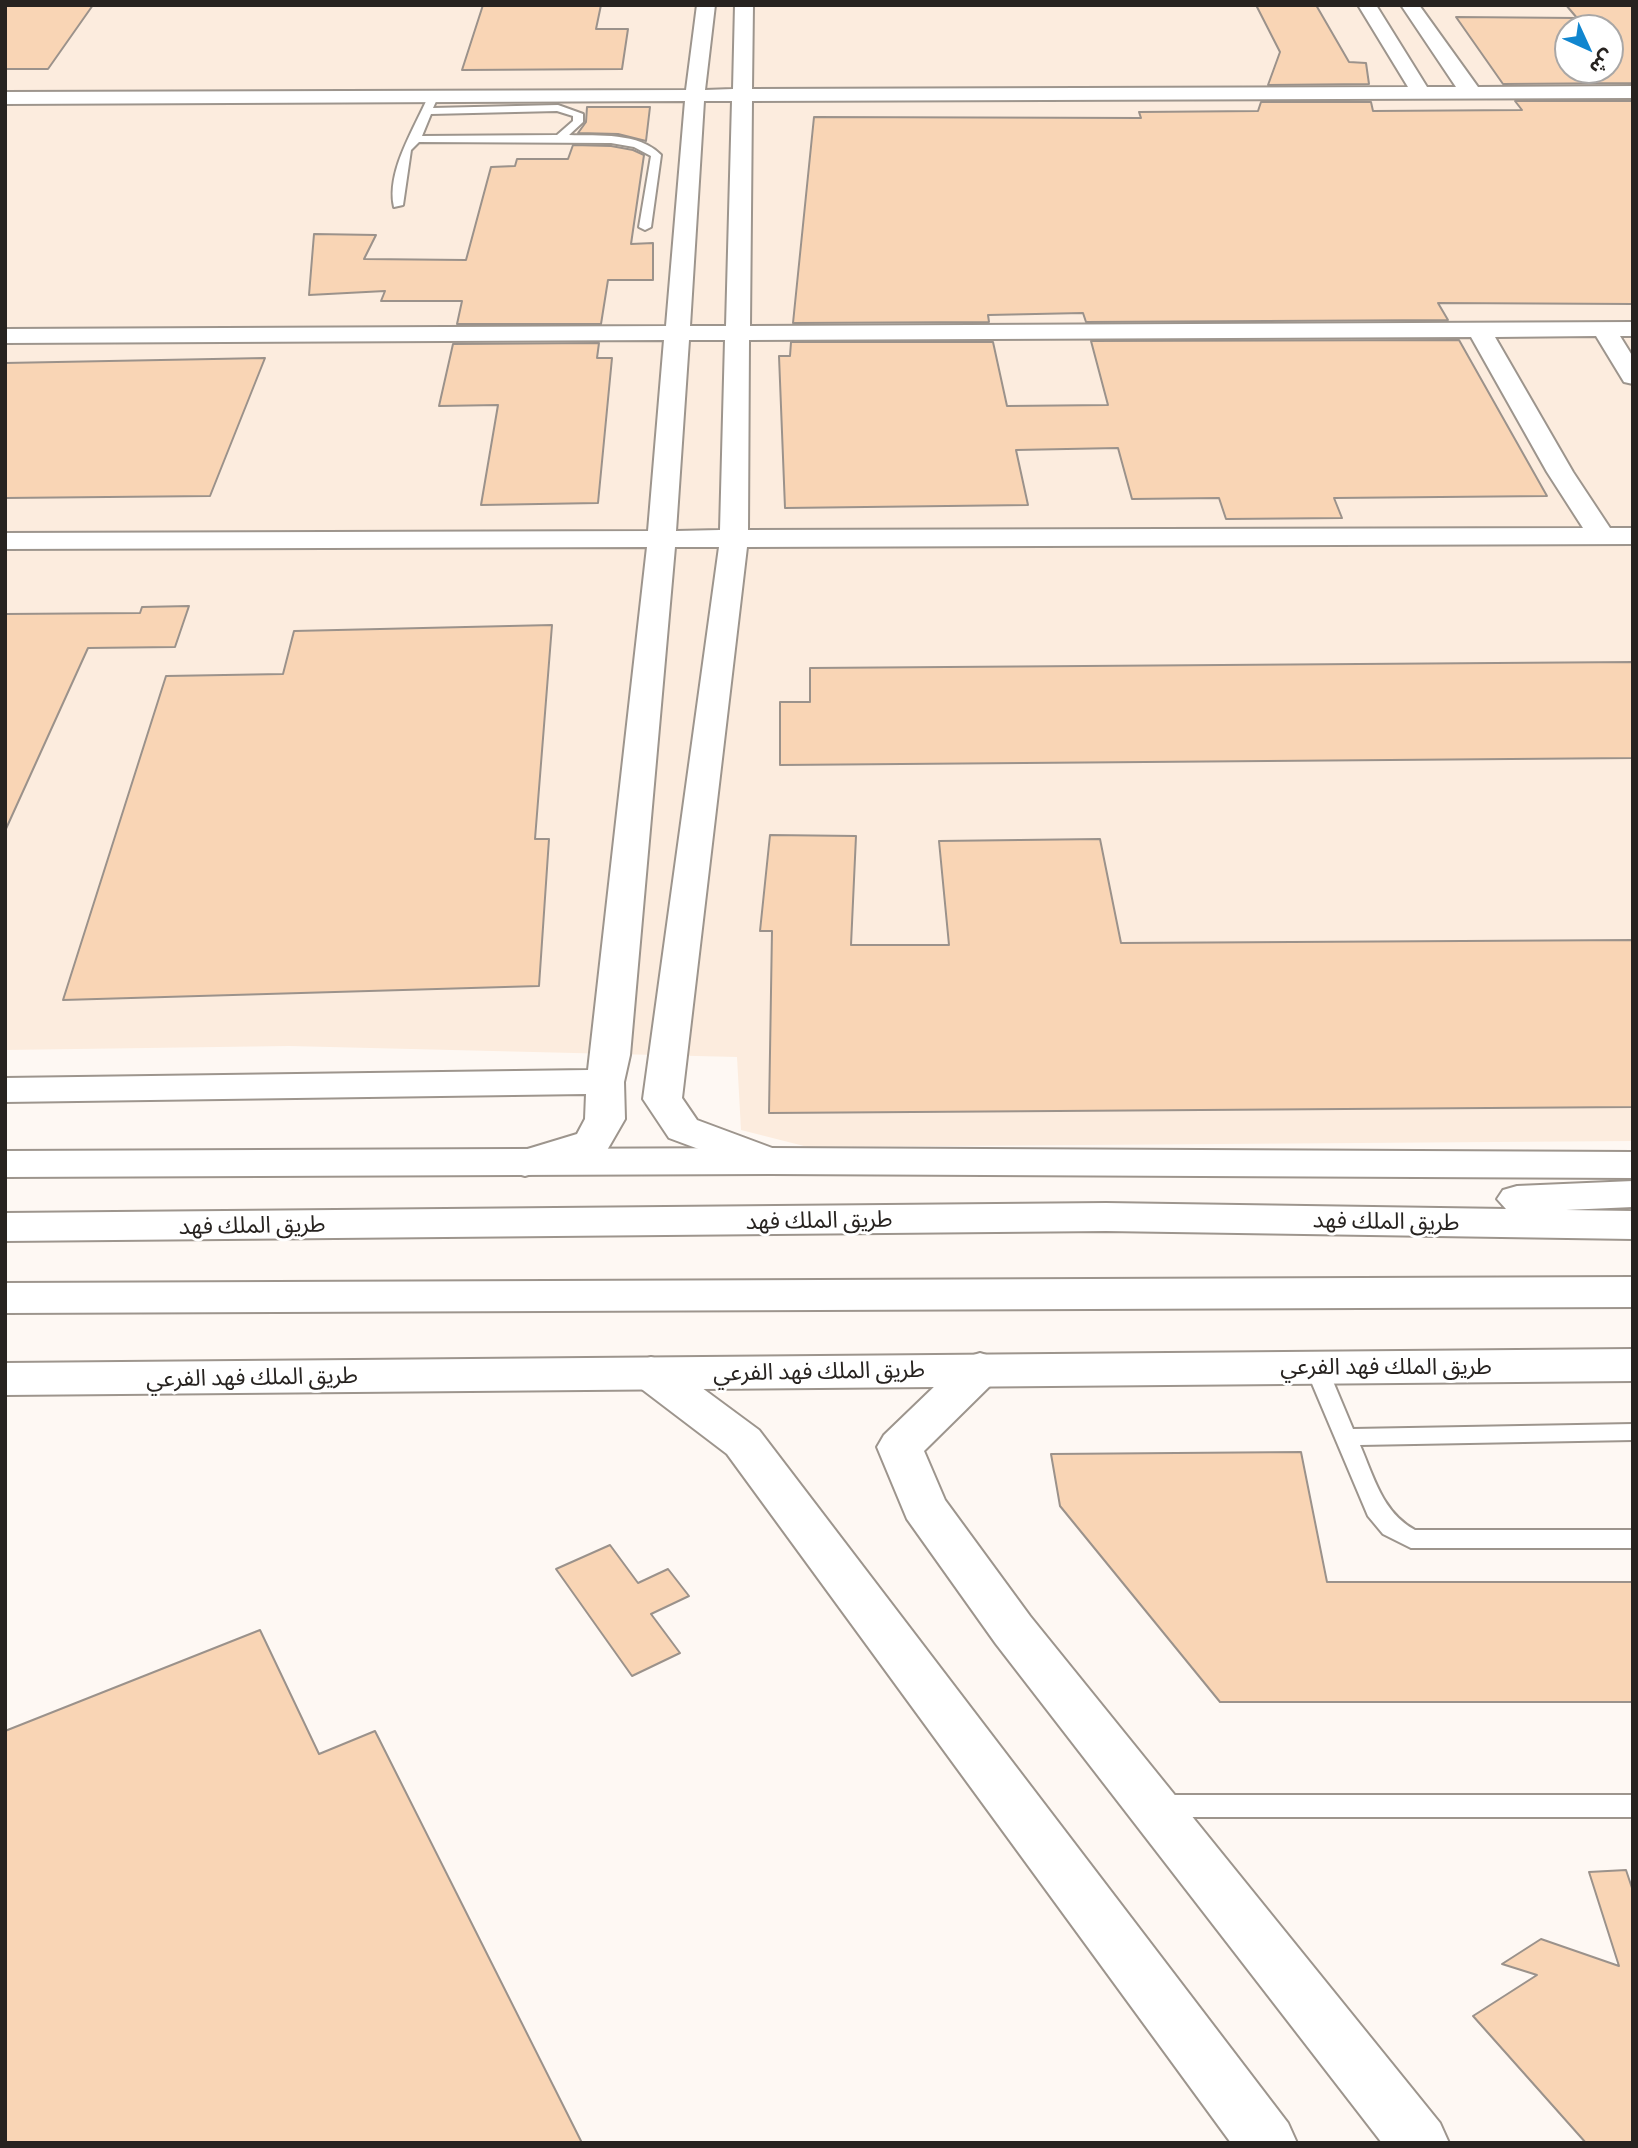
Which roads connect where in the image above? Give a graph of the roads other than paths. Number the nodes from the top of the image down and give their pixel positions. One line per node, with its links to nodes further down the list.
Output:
1 (706, 5): 10 (main road)
2 (744, 5): 9 (main road)
3 (1367, 5): 7 (main road)
4 (1410, 5): 8 (main road)
5 (1633, 80): 8 (main road)
6 (5, 85): 10 (main road)
7 (1417, 87): 8 (main road); 9 (main road)
8 (1467, 87): 11 (main road)
9 (742, 89): 10 (main road); 24 (main road)
10 (697, 90): 14 (main road); 23 (main road)
11 (1633, 92)
12 (29, 98): 13 (main road); 14 (main road); 15 (main road)
13 (5, 99)
14 (430, 104): 16 (lane); 17 (lane)
15 (13, 118)
16 (560, 138): 17 (lane); 19 (lane)
17 (416, 139): 18 (lane)
18 (398, 205)
19 (645, 227)
20 (1603, 329): 21 (main road); 22 (main road); 26 (main road)
21 (1479, 330): 24 (main road); 27 (main road)
22 (1633, 330)
23 (676, 332): 24 (main road); 25 (main road); 30 (main road)
24 (736, 332): 31 (main road)
25 (5, 335)
26 (1633, 377)
27 (1602, 536): 28 (main road); 31 (main road)
28 (1633, 536)
29 (5, 541): 30 (main road)
30 (661, 550): 31 (main road); 33 (main road); 34 (main road)
31 (733, 550): 32 (main road); 36 (main road)
32 (1633, 558)
33 (5, 563)
34 (605, 1082): 35 (main road); 37 (main road)
35 (5, 1090)
36 (769, 1161): 37 (main road); 39 (main road)
37 (525, 1163): 38 (main road)
38 (5, 1164)
39 (1633, 1165)
40 (1633, 1194): 41 (main road)
41 (1106, 1217): 42 (main road, طريق الملك فهد); 43 (main road, طريق الملك فهد)
42 (1633, 1225)
43 (5, 1227)
44 (1633, 1292): 45 (main road)
45 (1345, 1293): 46 (main road); 47 (main road)
46 (5, 1298)
47 (1633, 1311)
48 (1633, 1364): 49 (main road, طريق الملك فهد الفرعي)
49 (1316, 1367): 50 (main road, طريق الملك فهد الفرعي); 54 (lane)
50 (980, 1369): 51 (main road, طريق الملك فهد الفرعي); 56 (main road)
51 (651, 1373): 52 (main road, طريق الملك فهد الفرعي); 58 (main road)
52 (5, 1379)
53 (1633, 1432): 54 (lane)
54 (1345, 1437): 55 (lane)
55 (1633, 1539)
56 (1153, 1806): 57 (lane); 59 (main road)
57 (1633, 1806)
58 (1267, 2143)
59 (1419, 2143)

